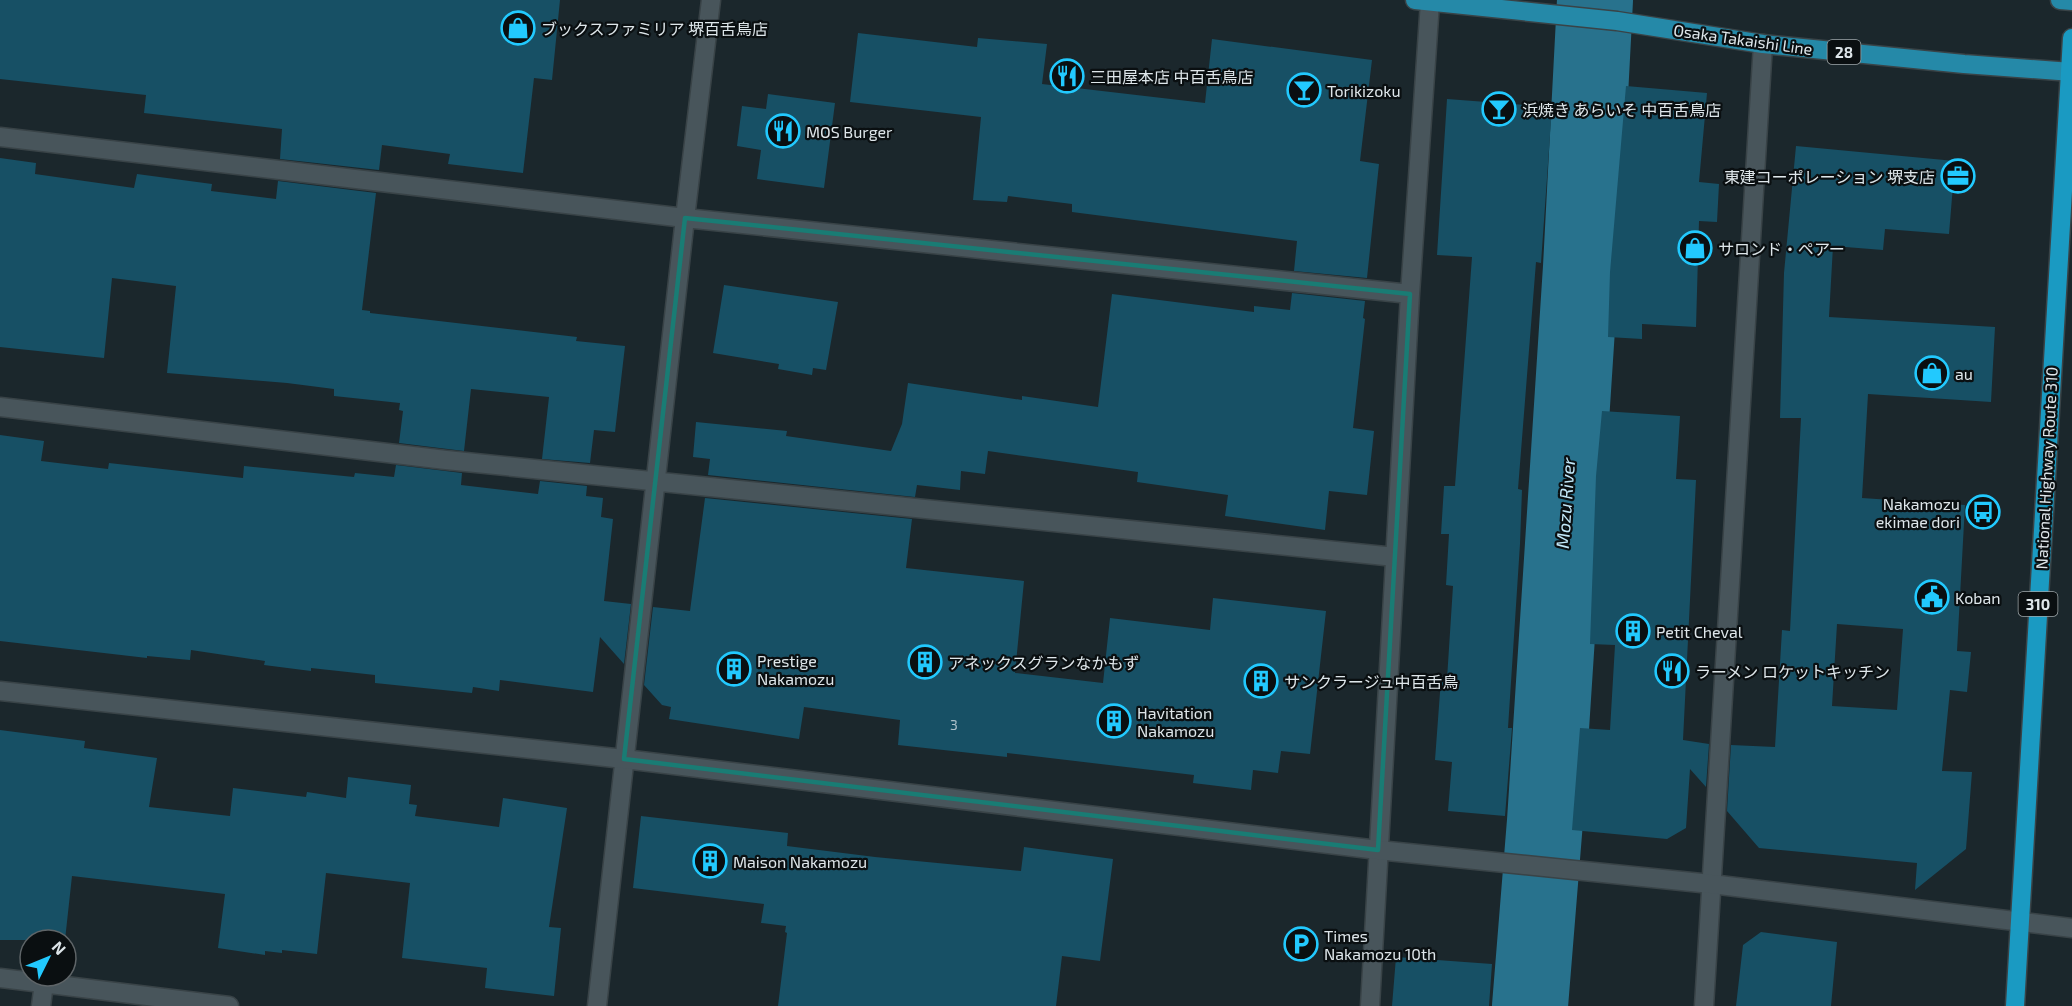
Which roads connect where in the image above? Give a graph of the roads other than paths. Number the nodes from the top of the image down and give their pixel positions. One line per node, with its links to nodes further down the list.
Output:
1 (711, 0): 10 (street)
2 (2060, 0): 4 (main road)
3 (1423, 1): 6 (main road, Osaka Takaishi Line / 28); 11 (street)
4 (2072, 1)
5 (2072, 38): 7 (highway, National Highway Route 310 / 310)
6 (1762, 44): 7 (main road, Osaka Takaishi Line / 28); 18 (street)
7 (2070, 72): 9 (highway, National Highway Route 310 / 310)
8 (0, 136): 10 (street)
9 (2067, 197): 19 (highway, National Highway Route 310 / 310)
10 (685, 218): 11 (street); 13 (street)
11 (1410, 294): 14 (street)
12 (0, 407): 13 (street)
13 (657, 481): 14 (street); 16 (street)
14 (1395, 557): 17 (street)
15 (0, 691): 16 (street)
16 (624, 759): 17 (street); 27 (street)
17 (1378, 850): 18 (street); 28 (street)
18 (1711, 885): 19 (street); 29 (street)
19 (2020, 922): 20 (street); 30 (highway, National Highway Route 310 / 310)
20 (2072, 928)
21 (0, 978): 22 (street)
22 (18, 980)
23 (78, 987): 26 (street)
24 (43, 988): 25 (street)
25 (41, 1006)
26 (229, 1006)
27 (597, 1006)
28 (1371, 1006)
29 (1704, 1006)
30 (2014, 1006)

